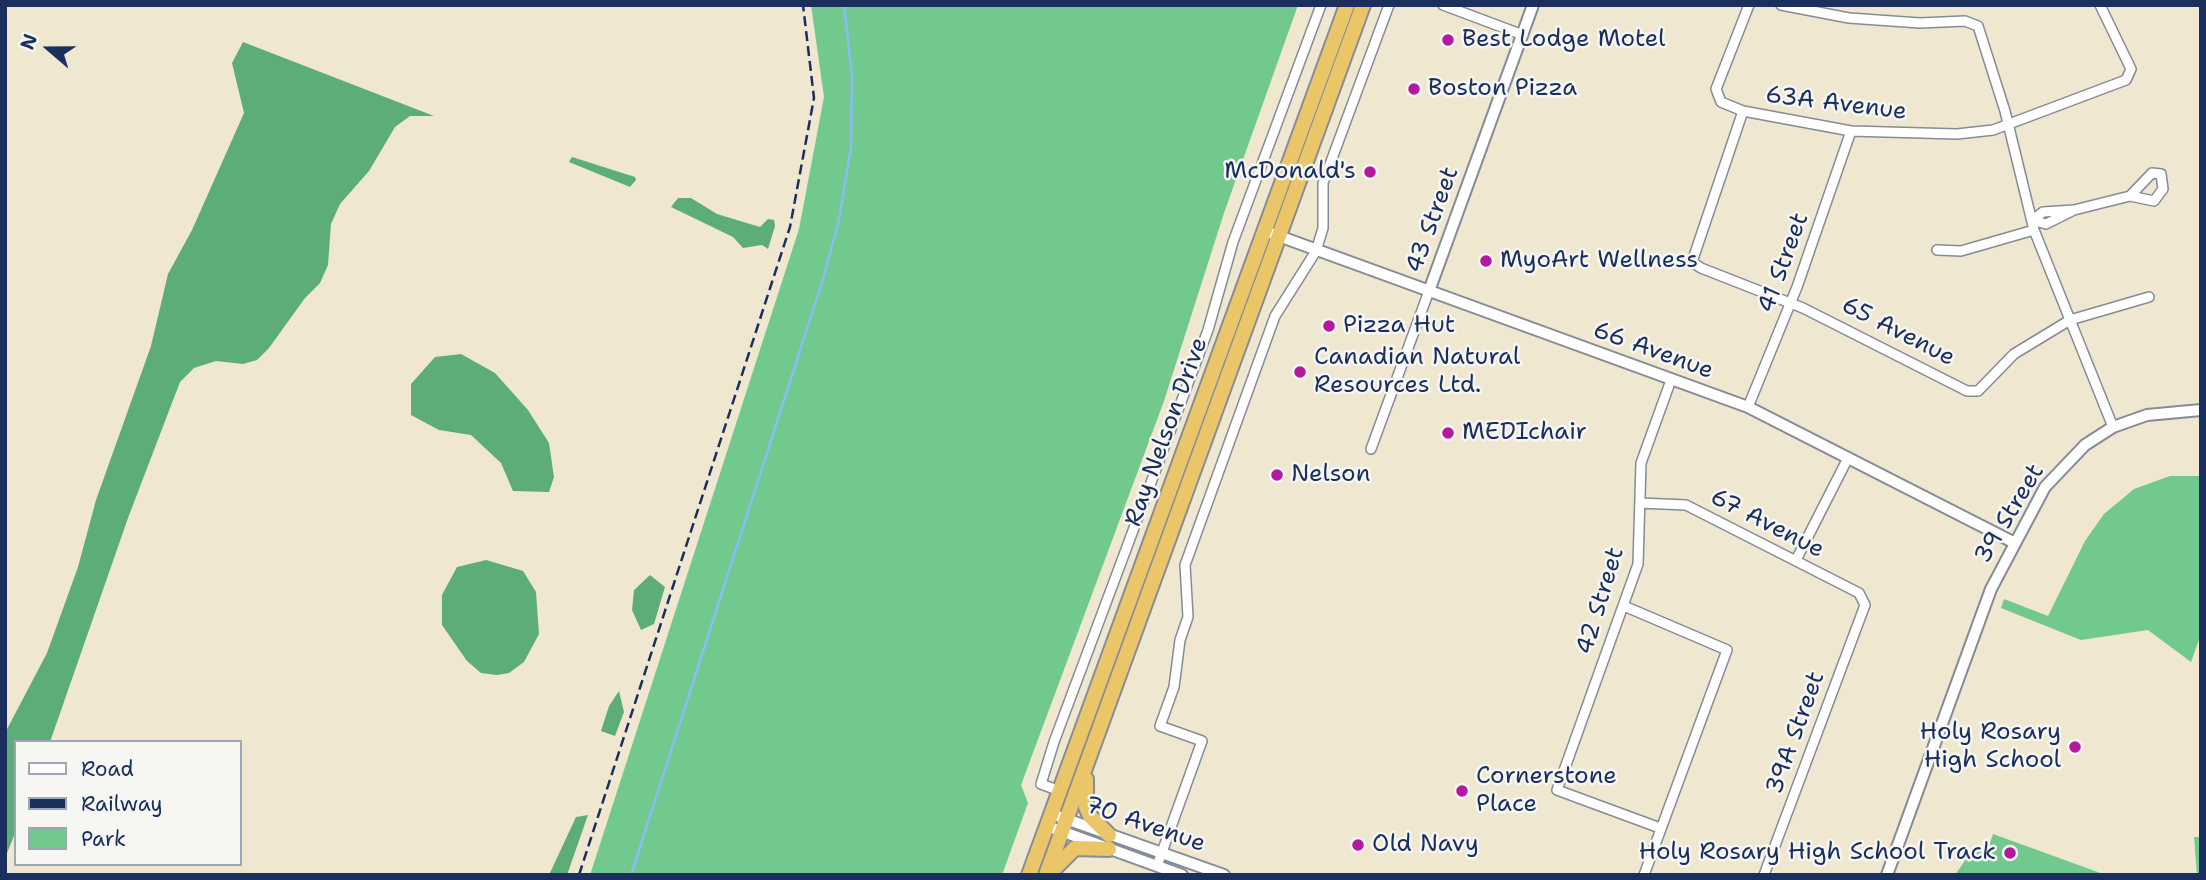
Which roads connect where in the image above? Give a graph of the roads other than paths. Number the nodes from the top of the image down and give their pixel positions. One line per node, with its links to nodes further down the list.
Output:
1 (1321, 5): 35 (street)
2 (1347, 5): 16 (highway, Ray Nelson Drive)
3 (1363, 5): 16 (highway, Ray Nelson Drive)
4 (1389, 5): 18 (street)
5 (1443, 5): 10 (street)
6 (1533, 5): 10 (street, 43 Street)
7 (1749, 5): 11 (street)
8 (1781, 5): 12 (street)
9 (2100, 5): 12 (street, 63A Avenue)
10 (1523, 34): 19 (street, 43 Street)
11 (1743, 111): 13 (street, 63A Avenue); 21 (street, 65 Avenue)
12 (2008, 125): 13 (street, 63A Avenue); 15 (street)
13 (1851, 131): 21 (street, 41 Street)
14 (2130, 196): 15 (street)
15 (2034, 224): 17 (street); 22 (street)
16 (1272, 233): 18 (street, 66 Avenue); 34 (highway, Ray Nelson Drive); 35 (highway, Ray Nelson Drive)
17 (1937, 250)
18 (1316, 251): 19 (street, 66 Avenue); 39 (street)
19 (1429, 291): 23 (street, 66 Avenue); 27 (street, 43 Street)
20 (2149, 297): 22 (street, 65 Avenue)
21 (1791, 302): 22 (street, 65 Avenue); 24 (street, 41 Street)
22 (2070, 320): 26 (street)
23 (1671, 380): 24 (street, 66 Avenue); 29 (street, 42 Street)
24 (1748, 407): 28 (street, 66 Avenue)
25 (2201, 410): 26 (street)
26 (2113, 427): 30 (street, 39 Street)
27 (1371, 449)
28 (1848, 458): 30 (street, 66 Avenue); 31 (street)
29 (1640, 503): 31 (street, 67 Avenue); 33 (street, 42 Street)
30 (2013, 542): 47 (street, 39 Street)
31 (1796, 560): 32 (street, 67 Avenue)
32 (1865, 605): 46 (street, 39A Street)
33 (1624, 606): 37 (street); 37 (street, 42 Street)
34 (1088, 759): 36 (highway, Ray Nelson Drive); 38 (highway)
35 (1060, 791): 36 (highway, Ray Nelson Drive)
36 (1056, 823): 38 (street, 70 Avenue); 41 (highway, Ray Nelson Drive); 42 (highway, Ray Nelson Drive)
37 (1660, 828): 45 (street)
38 (1109, 842): 39 (street, 70 Avenue); 40 (street, 70 Avenue); 42 (highway)
39 (1162, 852): 40 (street); 44 (street, 70 Avenue)
40 (1157, 866): 43 (street, 70 Avenue)
41 (1030, 875)
42 (1047, 875)
43 (1182, 875)
44 (1224, 875)
45 (1644, 875)
46 (1764, 875)
47 (1886, 875)

